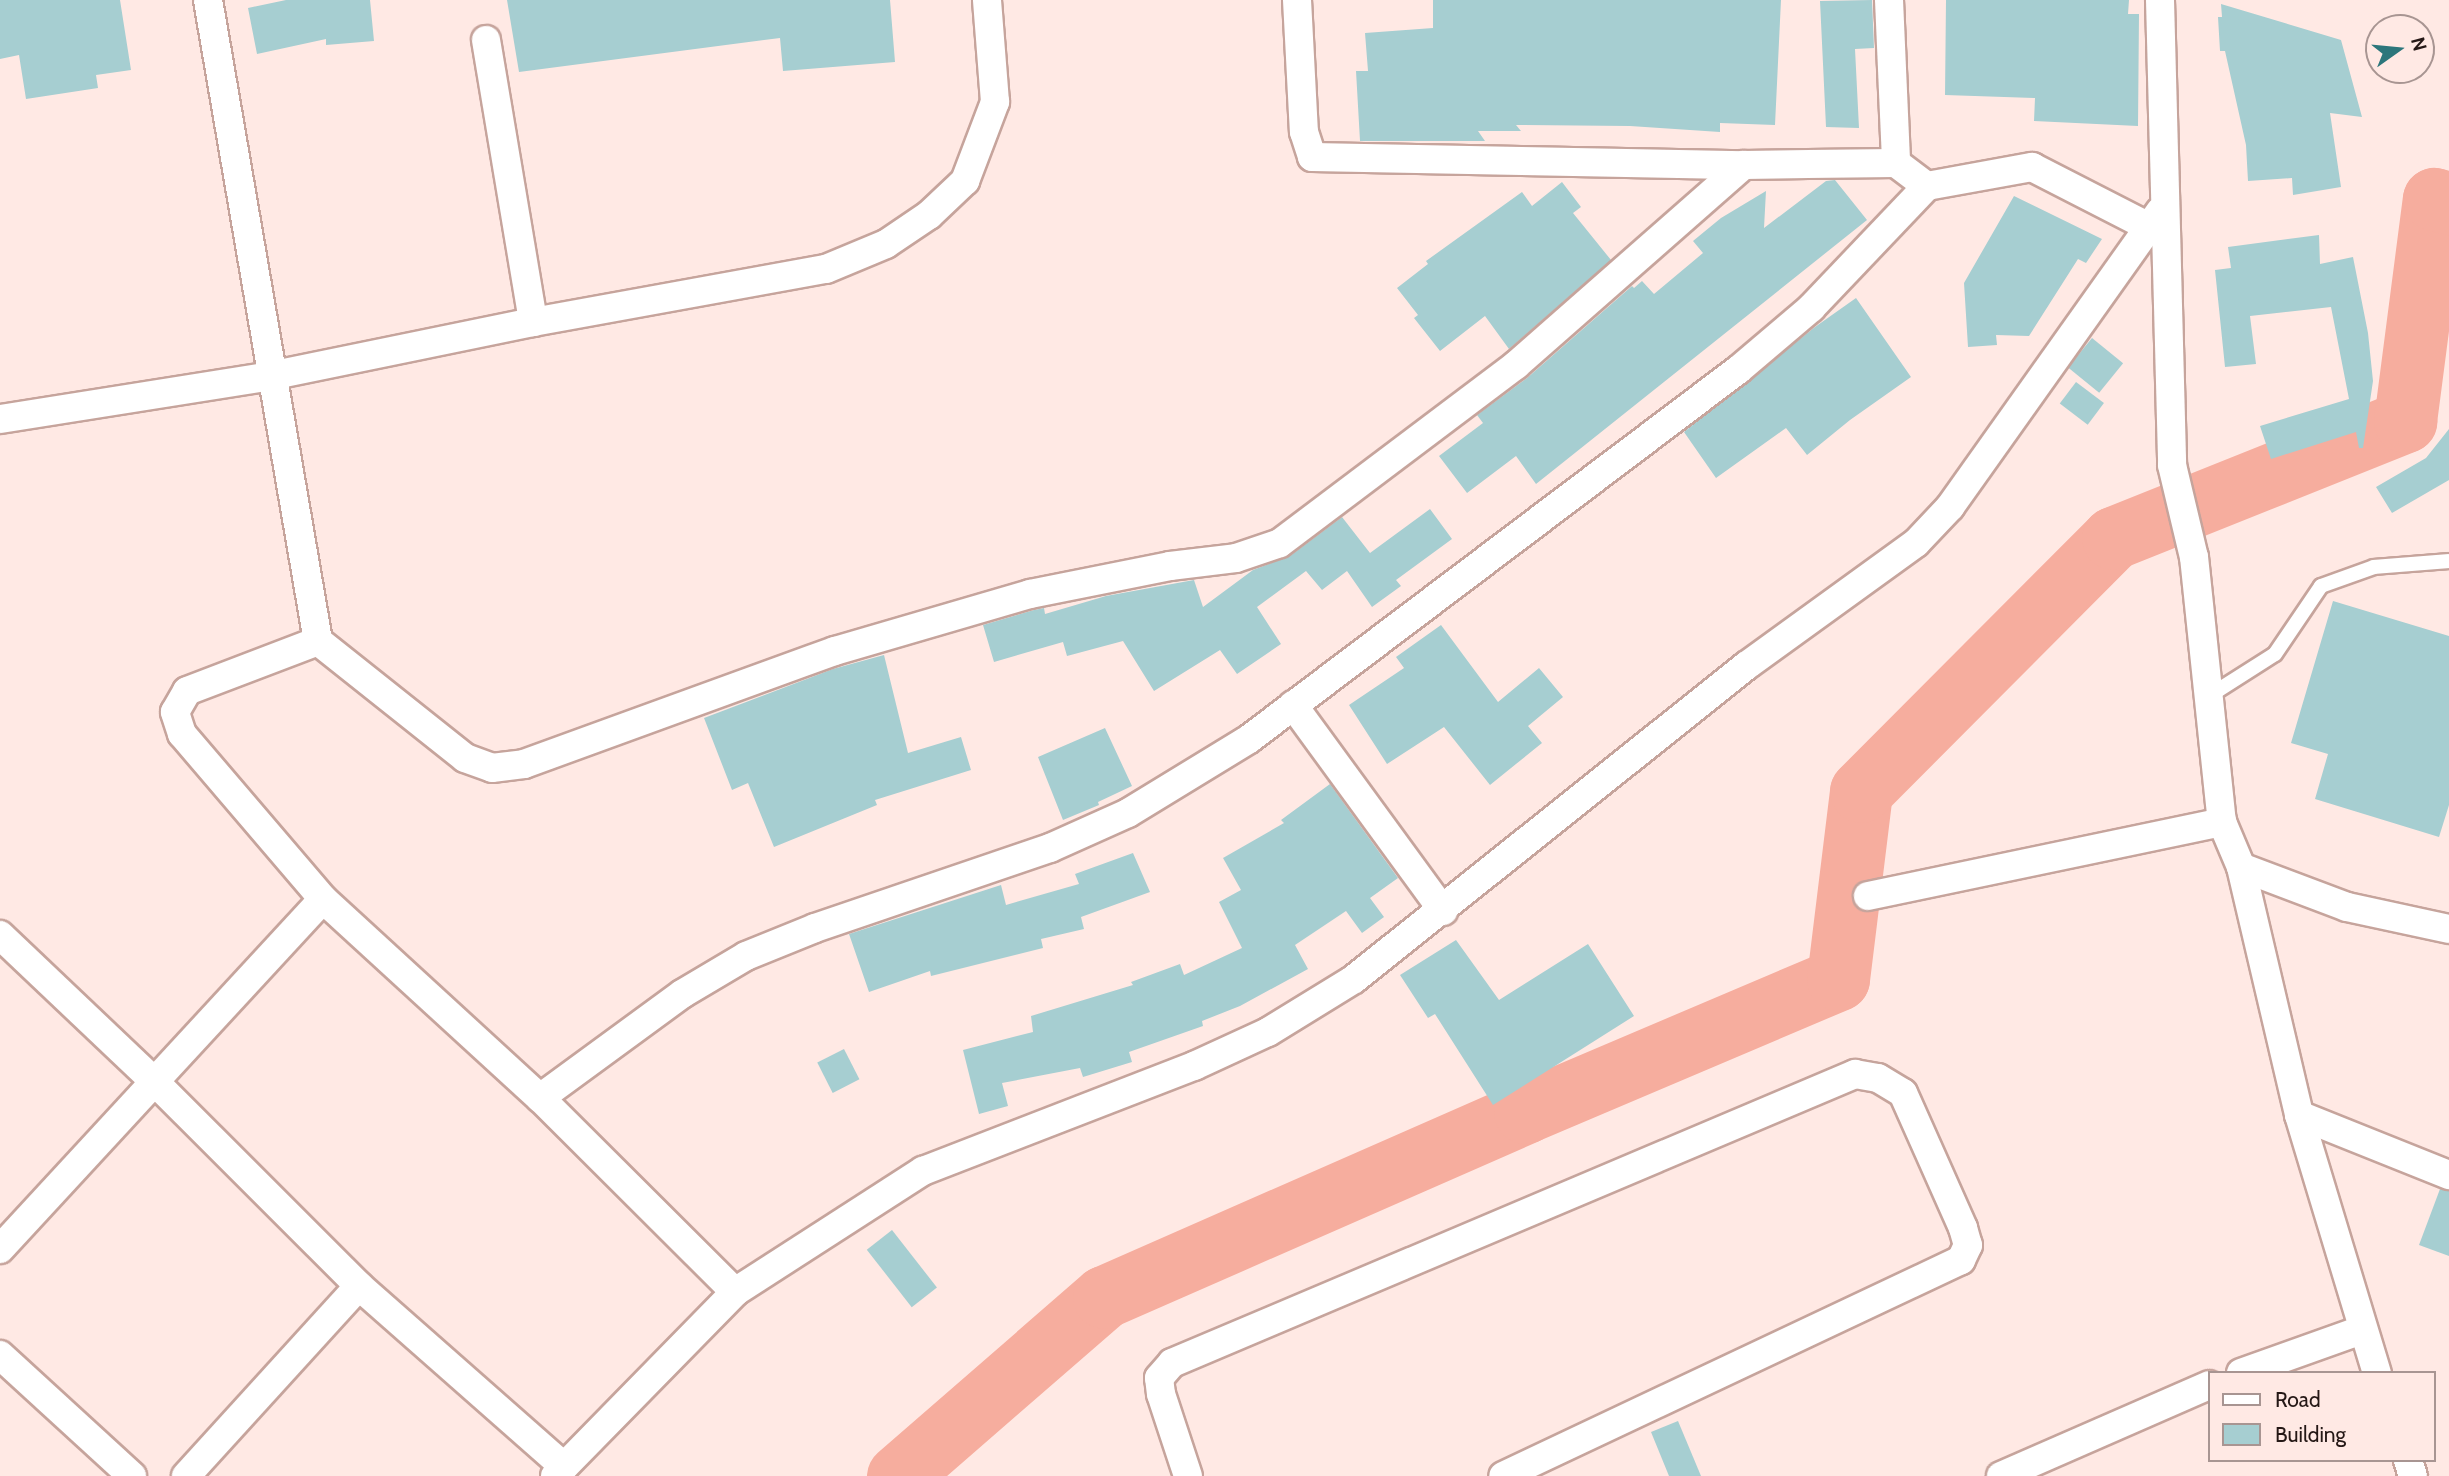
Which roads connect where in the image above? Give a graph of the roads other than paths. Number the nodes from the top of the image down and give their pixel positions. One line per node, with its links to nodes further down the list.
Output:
1 (208, 0): 13 (street)
2 (987, 0): 12 (street)
3 (1297, 0): 8 (street)
4 (1889, 0): 7 (street)
5 (2160, 0): 10 (street)
6 (486, 40): 12 (street)
7 (1896, 163): 8 (street); 9 (street)
8 (1744, 165): 16 (street)
9 (1927, 186): 11 (street); 18 (street)
10 (2165, 203): 11 (street); 17 (street)
11 (2150, 227): 23 (street)
12 (533, 322): 13 (street)
13 (270, 376): 14 (street); 16 (street)
14 (0, 419)
15 (2449, 561): 17 (lane)
16 (318, 641): 22 (street)
17 (2209, 696): 19 (street)
18 (1293, 705): 23 (street); 27 (street)
19 (2222, 822): 20 (street); 21 (street)
20 (2241, 867): 24 (street); 28 (street)
21 (1868, 896)
22 (323, 899): 26 (street); 27 (street)
23 (1443, 911): 32 (street)
24 (2449, 929)
25 (0, 935): 26 (street)
26 (154, 1081): 30 (street); 31 (street)
27 (540, 1098): 32 (street)
28 (2299, 1115): 29 (street); 33 (street)
29 (2449, 1175)
30 (0, 1249)
31 (359, 1286): 38 (street); 40 (street)
32 (735, 1292): 38 (street)
33 (2362, 1329): 35 (street); 36 (street)
34 (0, 1355): 39 (street)
35 (2246, 1371)
36 (2376, 1371)
37 (2208, 1385): 43 (street)
38 (559, 1471)
39 (132, 1476)
40 (186, 1476)
41 (1188, 1476): 42 (street)
42 (1503, 1476)
43 (2001, 1476)

